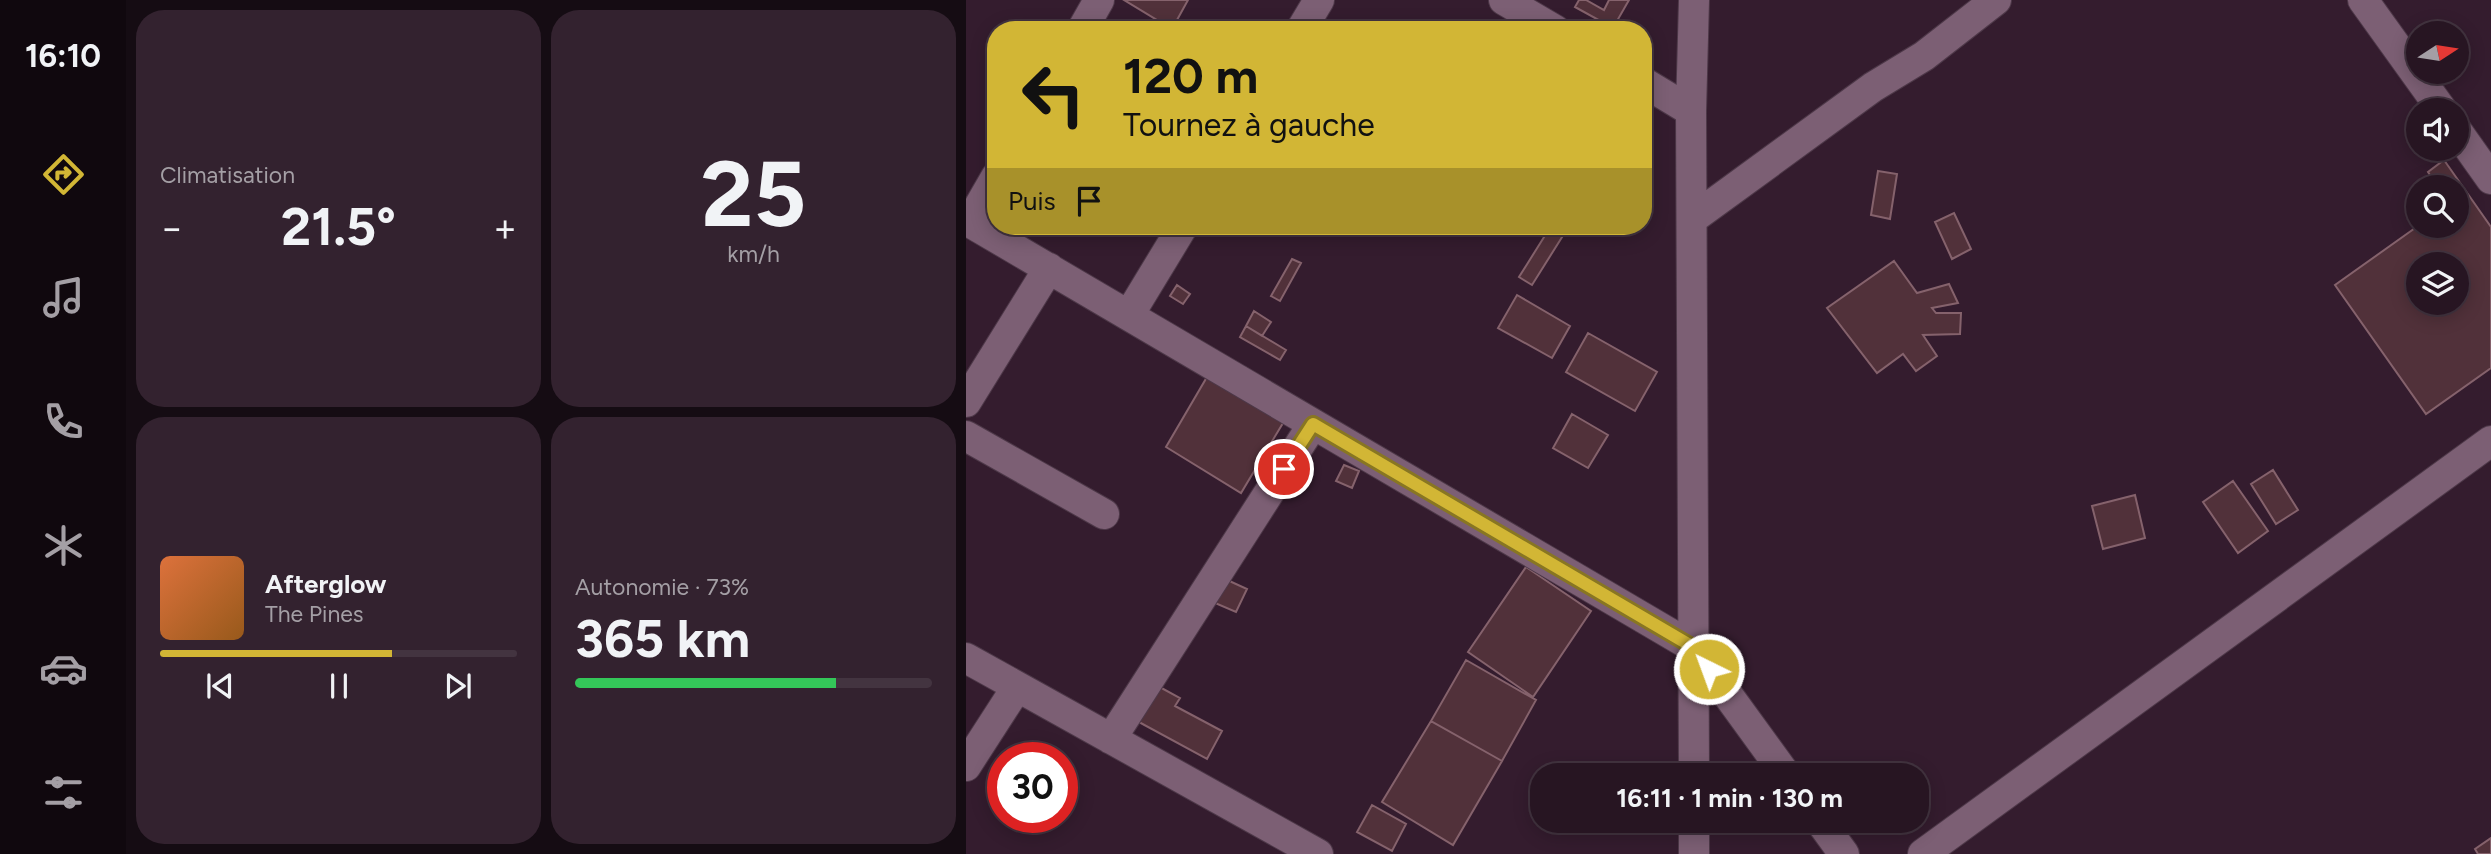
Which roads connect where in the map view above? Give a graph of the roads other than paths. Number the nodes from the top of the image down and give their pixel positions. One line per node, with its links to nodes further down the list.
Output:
1 (1099, 0): 7 (street)
2 (1320, 0): 8 (street)
3 (1504, 0): 9 (street)
4 (1694, 0): 12 (street)
5 (1996, 0): 16 (street)
6 (2363, 0): 11 (street)
7 (1087, 21)
8 (1307, 21)
9 (1540, 21)
10 (1652, 87): 12 (street)
11 (2433, 98)
12 (1691, 111): 16 (street)
13 (2469, 148): 14 (street)
14 (2491, 178)
15 (987, 191): 17 (street)
16 (1692, 219): 28 (street)
17 (968, 221): 18 (street)
18 (987, 232)
19 (992, 235): 21 (street)
20 (1178, 235): 22 (street)
21 (1049, 268): 22 (street); 23 (street)
22 (1129, 315): 24 (street)
23 (966, 402)
24 (1313, 424): 28 (street); 31 (street)
25 (966, 436): 27 (street)
26 (2491, 442): 40 (street)
27 (1104, 514)
28 (1693, 647): 32 (street); 33 (street)
29 (966, 658): 30 (street)
30 (1017, 687): 31 (street); 34 (street)
31 (1111, 739): 37 (street)
32 (1694, 763)
33 (1777, 763)
34 (966, 765)
35 (1694, 833): 38 (street)
36 (1829, 833): 39 (street)
37 (1318, 854)
38 (1694, 854)
39 (1844, 854)
40 (1923, 854)

